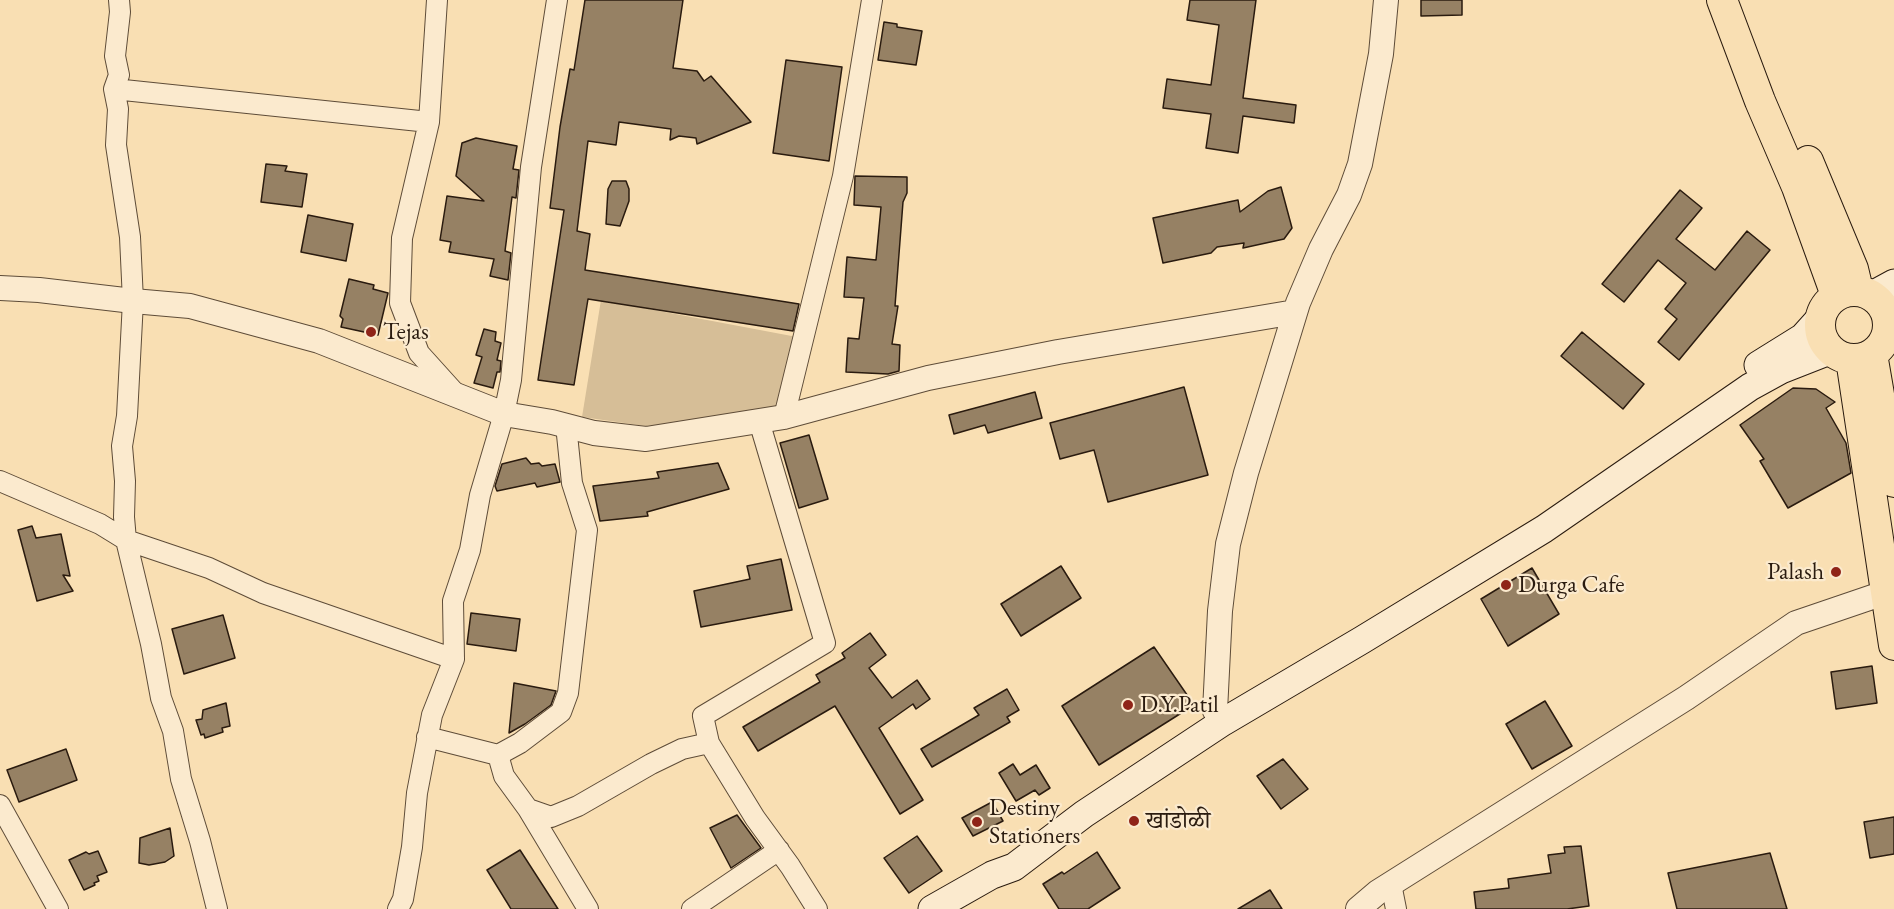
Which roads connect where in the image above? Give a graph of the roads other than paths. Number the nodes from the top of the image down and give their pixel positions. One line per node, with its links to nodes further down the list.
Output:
1 (120, 0): 8 (street)
2 (436, 0): 9 (street)
3 (557, 0): 16 (street)
4 (872, 0): 17 (street)
5 (1386, 0): 13 (street)
6 (1722, 0): 11 (main road)
7 (1743, 0): 11 (main road)
8 (114, 88): 9 (street); 12 (street)
9 (429, 122): 15 (street)
10 (0, 288): 12 (street)
11 (1856, 296): 14 (main road); 14 (main road); 26 (main road)
12 (133, 301): 15 (street); 22 (street)
13 (1295, 312): 17 (street); 26 (street)
14 (1867, 344): 21 (main road); 23 (main road); 26 (main road)
15 (456, 394): 16 (street)
16 (504, 414): 19 (street); 25 (street)
17 (784, 417): 18 (street)
18 (759, 421): 19 (street); 28 (street)
19 (566, 425): 29 (street)
20 (0, 481): 22 (street)
21 (1894, 482)
22 (126, 540): 25 (street); 35 (street)
23 (1887, 592): 24 (main road); 33 (street)
24 (1894, 645)
25 (454, 659): 27 (street)
26 (1219, 717): 40 (main road)
27 (427, 737): 29 (street); 36 (street)
28 (709, 743): 31 (street); 32 (street)
29 (498, 755): 31 (street)
30 (0, 805): 34 (street)
31 (528, 809): 37 (street)
32 (779, 850): 38 (street); 39 (street)
33 (1391, 884): 41 (street); 42 (street)
34 (58, 909)
35 (217, 909)
36 (398, 909)
37 (588, 909)
38 (692, 909)
39 (817, 909)
40 (932, 909)
41 (1358, 909)
42 (1396, 909)

